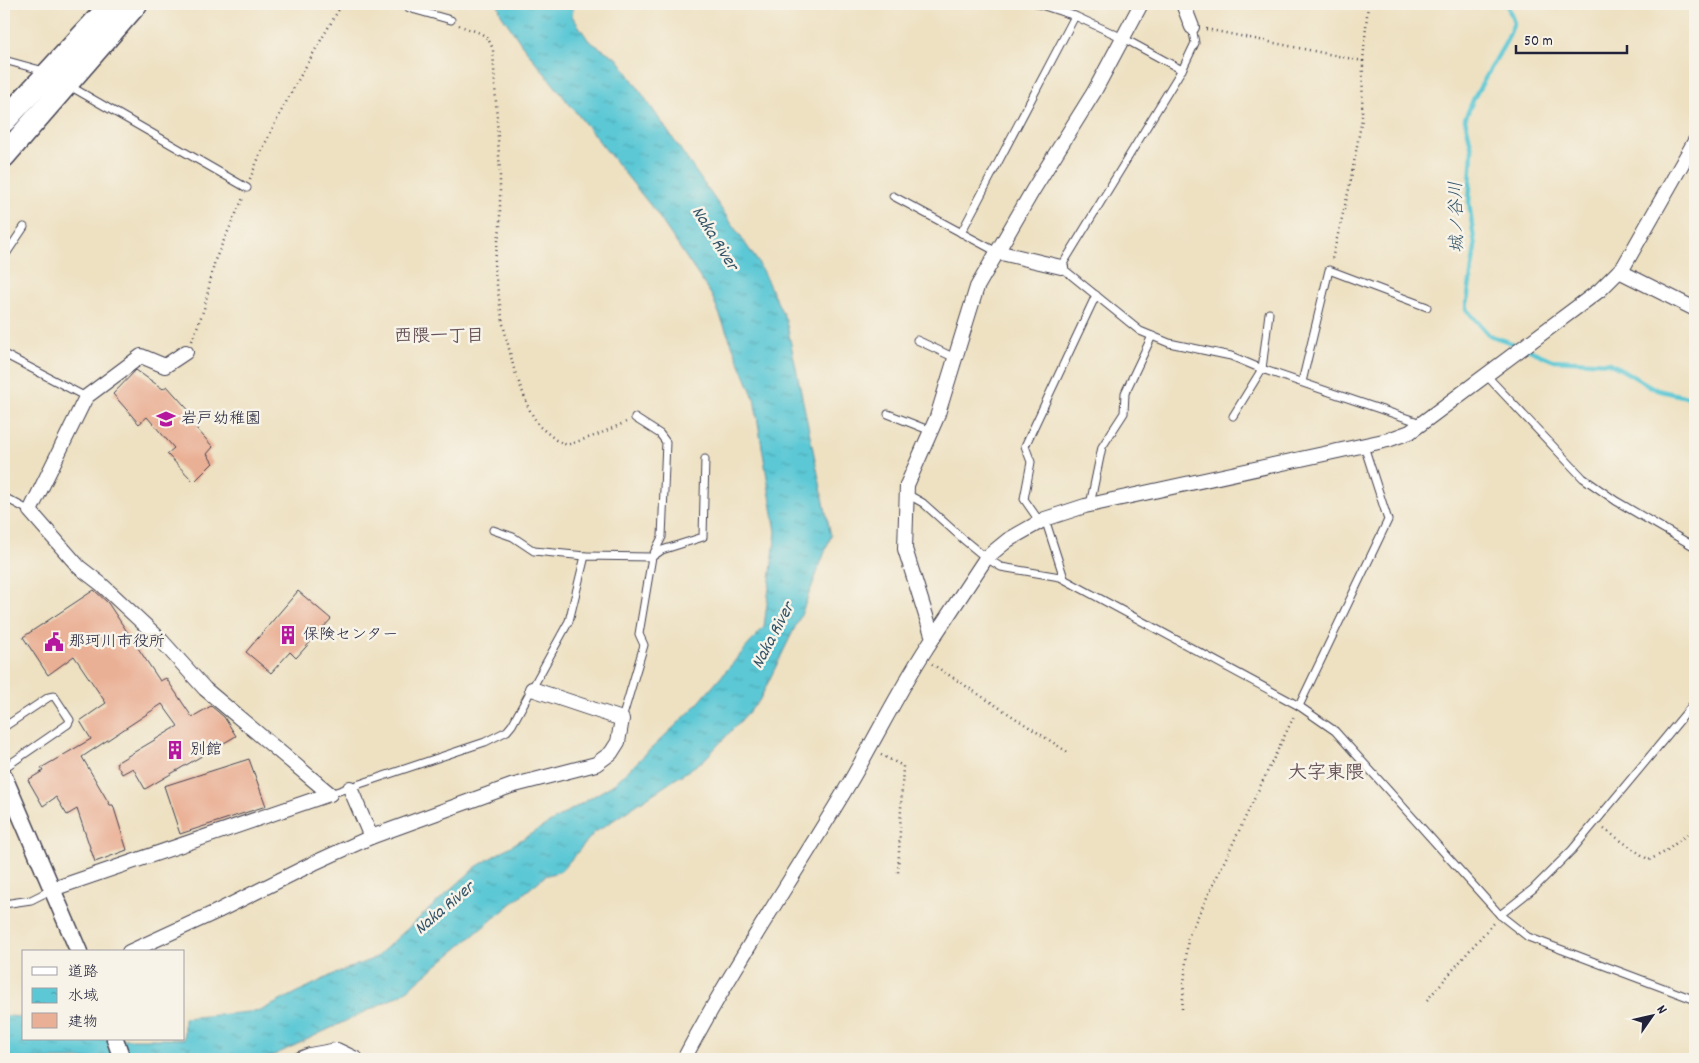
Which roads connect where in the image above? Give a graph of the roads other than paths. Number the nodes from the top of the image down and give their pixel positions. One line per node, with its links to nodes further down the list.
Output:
1 (112, 4): 13 (highway)
2 (136, 4): 13 (highway)
3 (400, 4): 8 (lane)
4 (1038, 4): 7 (lane)
5 (1141, 4): 10 (street)
6 (1183, 4): 9 (street)
7 (1075, 16): 10 (lane); 20 (lane)
8 (451, 20)
9 (1192, 26): 12 (lane)
10 (1123, 38): 12 (lane); 21 (street)
11 (4, 60): 13 (lane)
12 (1182, 70): 23 (lane)
13 (57, 78): 14 (highway); 16 (highway); 17 (lane)
14 (4, 121)
15 (1695, 141): 24 (street)
16 (4, 156)
17 (247, 188)
18 (893, 196): 20 (lane)
19 (24, 227): 22 (lane)
20 (961, 233): 21 (lane)
21 (997, 252): 23 (street); 33 (street)
22 (4, 257)
23 (1061, 267): 25 (lane)
24 (1619, 271): 27 (street); 35 (street)
25 (1096, 295): 29 (lane); 49 (lane)
26 (1427, 307): 36 (lane)
27 (1695, 309)
28 (1269, 313): 34 (lane)
29 (1152, 336): 34 (lane); 47 (lane)
30 (918, 340): 33 (lane)
31 (186, 352): 37 (street)
32 (4, 354): 37 (lane)
33 (955, 358): 42 (street)
34 (1262, 369): 36 (lane); 39 (lane)
35 (1486, 375): 41 (street); 51 (lane)
36 (1302, 382): 41 (lane)
37 (86, 397): 48 (street)
38 (888, 414): 42 (lane)
39 (1233, 416)
40 (634, 418): 53 (lane)
41 (1421, 423): 43 (street)
42 (931, 431): 45 (street)
43 (1364, 446): 47 (street); 59 (lane)
44 (704, 459): 53 (lane)
45 (907, 494): 54 (lane); 56 (street)
46 (4, 497): 48 (lane)
47 (1090, 505): 49 (street)
48 (30, 511): 65 (street)
49 (1042, 521): 54 (street); 55 (lane)
50 (493, 530): 52 (lane)
51 (1695, 546)
52 (585, 556): 53 (lane); 57 (lane)
53 (652, 557): 60 (lane)
54 (986, 558): 55 (lane); 56 (street)
55 (1064, 578): 59 (lane)
56 (933, 638): 77 (street)
57 (532, 689): 60 (street); 64 (lane)
58 (1695, 702): 69 (lane)
59 (1299, 706): 69 (lane)
60 (622, 719): 66 (street)
61 (4, 727): 62 (lane)
62 (4, 768)
63 (4, 777): 67 (street)
64 (350, 788): 65 (lane); 66 (street)
65 (330, 794): 67 (street)
66 (371, 838): 71 (street)
67 (53, 889): 68 (lane); 70 (street)
68 (4, 904)
69 (1500, 915): 72 (lane)
70 (78, 950)
71 (133, 950)
72 (1695, 998)
73 (114, 1040): 74 (street)
74 (122, 1059)
75 (300, 1059): 76 (street)
76 (356, 1059)
77 (684, 1059)

